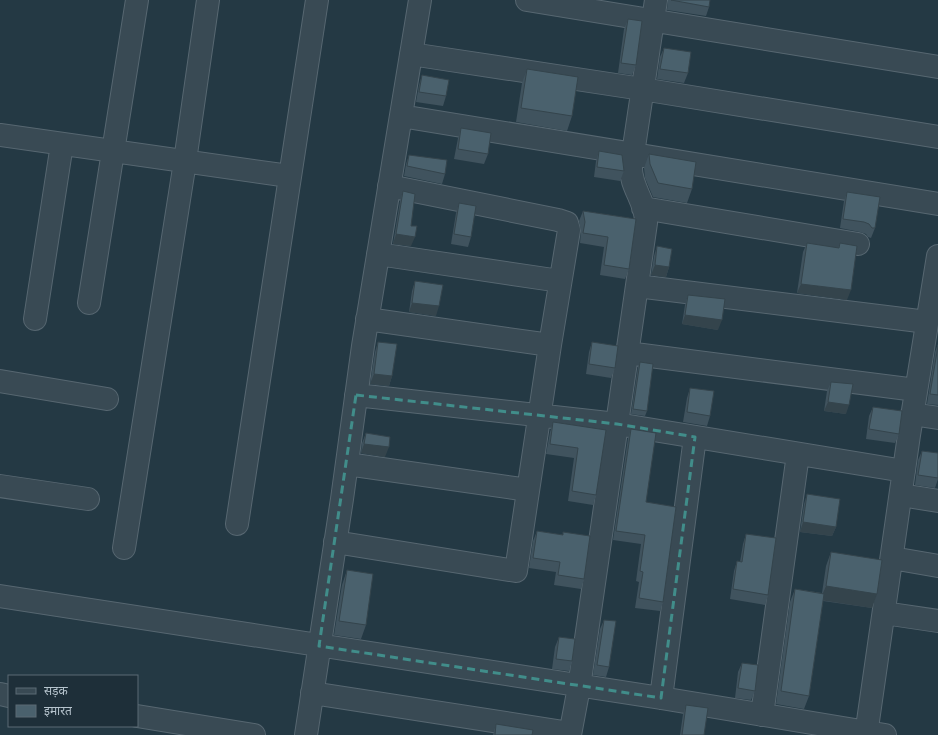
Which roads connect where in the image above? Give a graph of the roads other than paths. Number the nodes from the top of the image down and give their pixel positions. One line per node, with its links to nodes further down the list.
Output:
1 (137, 0): 14 (street)
2 (208, 0): 16 (street)
3 (316, 0): 17 (street)
4 (420, 0): 7 (street)
5 (527, 0): 6 (street)
6 (654, 10): 8 (street); 9 (street)
7 (411, 54): 9 (street); 10 (street)
8 (938, 66)
9 (642, 89): 12 (street); 15 (street)
10 (401, 116): 15 (street); 18 (street)
11 (0, 135): 13 (street)
12 (938, 137)
13 (62, 144): 14 (street); 27 (street)
14 (112, 151): 16 (street); 26 (street)
15 (633, 154): 19 (street); 20 (street)
16 (185, 161): 17 (street); 51 (street)
17 (289, 176): 49 (street)
18 (389, 186): 22 (street); 24 (street)
19 (938, 204)
20 (643, 208): 21 (street); 25 (street)
21 (858, 244)
22 (378, 254): 24 (street); 28 (street)
23 (937, 265): 29 (street)
24 (560, 281): 30 (street)
25 (637, 286): 29 (street); 31 (street)
26 (89, 303)
27 (35, 319)
28 (367, 319): 30 (street); 34 (street)
29 (930, 336): 33 (street)
30 (550, 345): 37 (street)
31 (627, 353): 33 (street); 39 (street)
32 (0, 380): 35 (street)
33 (916, 390): 36 (street)
34 (356, 395): 37 (street); 42 (street)
35 (107, 399)
36 (912, 414): 38 (street); 43 (street)
37 (540, 415): 39 (street); 45 (street)
38 (938, 418)
39 (617, 424): 40 (street); 58 (street)
40 (695, 437): 41 (street); 60 (street)
41 (798, 454): 43 (street); 61 (street)
42 (347, 464): 45 (street); 50 (street)
43 (904, 471): 46 (street)
44 (0, 486): 47 (street)
45 (528, 490): 50 (street)
46 (901, 495): 48 (street); 52 (street)
47 (88, 499)
48 (938, 501)
49 (237, 524)
50 (336, 542): 57 (street)
51 (124, 548)
52 (892, 558): 53 (street); 55 (street)
53 (938, 566)
54 (0, 596): 57 (street)
55 (884, 613): 56 (street); 64 (street)
56 (938, 621)
57 (319, 646): 58 (street); 59 (street)
58 (579, 687): 60 (street); 63 (street)
59 (312, 694): 63 (street); 66 (street)
60 (661, 698): 61 (street)
61 (762, 715): 64 (street)
62 (138, 716): 65 (street)
63 (570, 734)
64 (873, 734)
65 (254, 735)
66 (306, 735)

